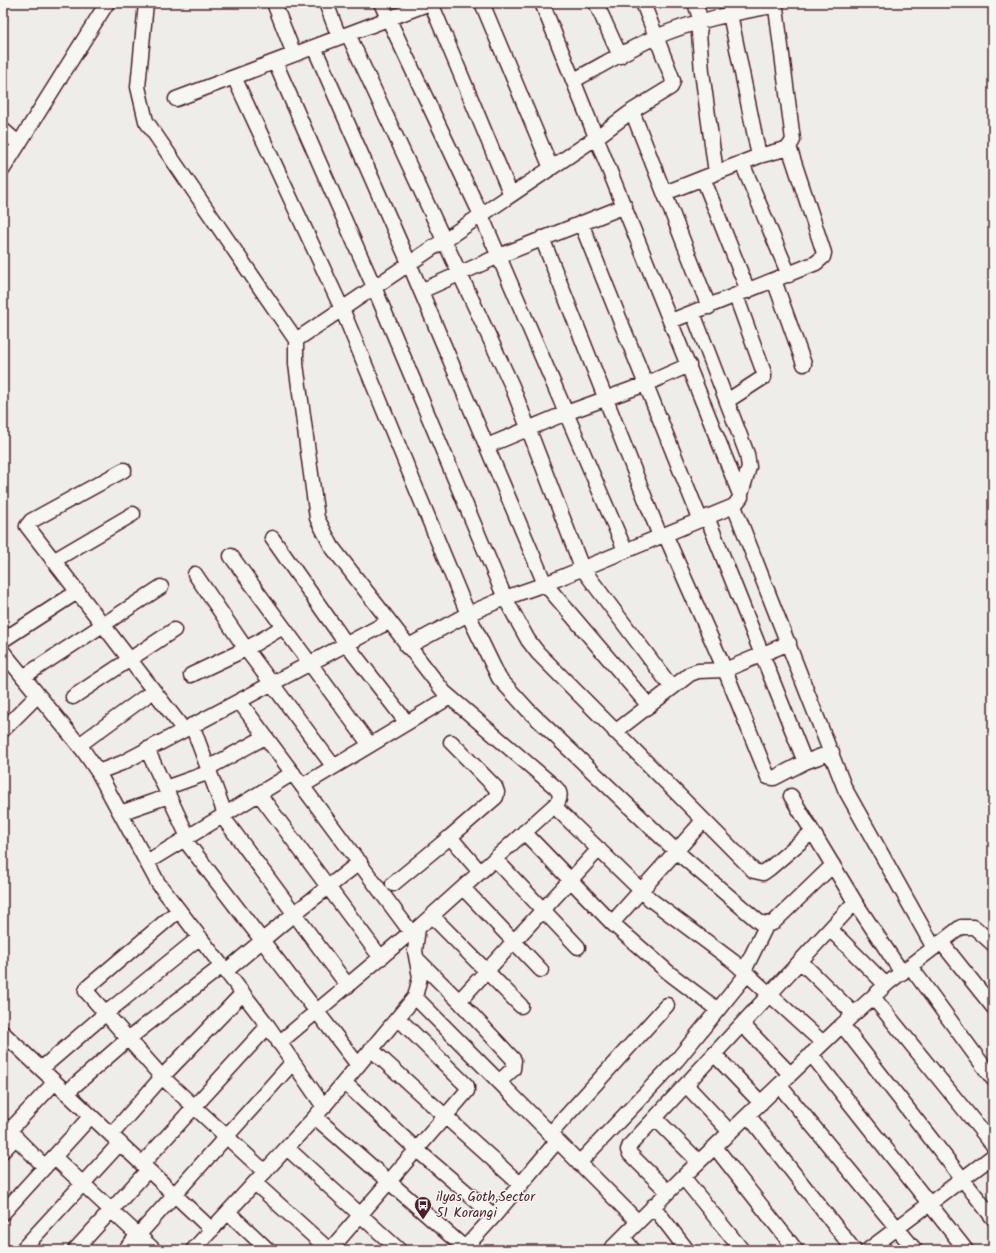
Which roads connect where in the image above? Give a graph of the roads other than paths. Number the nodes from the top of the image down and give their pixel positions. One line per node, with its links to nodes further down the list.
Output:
1 (107, 3): 27 (street)
2 (146, 3): 54 (street)
3 (274, 3): 18 (street)
4 (326, 3): 15 (street)
5 (381, 3): 13 (street)
6 (430, 3): 13 (street); 36 (street)
7 (482, 3): 31 (street)
8 (542, 3): 22 (street)
9 (596, 3): 19 (street)
10 (643, 3): 16 (street)
11 (695, 3): 14 (street)
12 (730, 14): 14 (street); 28 (street); 29 (street)
13 (388, 19): 15 (street); 38 (street)
14 (701, 22): 16 (street); 33 (street)
15 (343, 36): 17 (street); 41 (street)
16 (656, 37): 19 (street); 24 (street)
17 (314, 47): 18 (street); 43 (street)
18 (294, 54): 20 (street)
19 (620, 56): 22 (street)
20 (275, 62): 21 (street); 47 (street)
21 (234, 77): 23 (street); 51 (street)
22 (574, 80): 26 (street)
23 (176, 99)
24 (632, 111): 26 (street); 35 (street)
25 (3, 130): 27 (street)
26 (597, 137): 31 (street); 37 (street)
27 (19, 144): 32 (street)
28 (789, 148): 29 (street); 45 (street)
29 (759, 156): 30 (street)
30 (742, 163): 33 (street); 45 (street)
31 (551, 168): 36 (street)
32 (3, 169)
33 (716, 172): 34 (street)
34 (703, 178): 35 (street); 49 (street)
35 (664, 193): 50 (street)
36 (511, 195): 38 (street)
37 (625, 206): 39 (street); 53 (street)
38 (481, 215): 41 (street); 42 (street)
39 (581, 223): 40 (street); 57 (street)
40 (542, 238): 42 (street); 58 (street)
41 (444, 240): 43 (street); 44 (street)
42 (499, 256): 44 (street); 60 (street)
43 (409, 263): 47 (street); 48 (street)
44 (460, 274): 48 (street); 61 (street)
45 (788, 275): 46 (street)
46 (774, 280): 49 (street); 55 (street)
47 (374, 287): 51 (street); 77 (street)
48 (421, 291): 62 (street)
49 (742, 294): 50 (street); 59 (street)
50 (709, 307): 52 (street)
51 (342, 309): 54 (street); 78 (street)
52 (693, 313): 53 (street); 59 (street)
53 (671, 321): 56 (street)
54 (296, 340): 79 (street)
55 (804, 364)
56 (689, 365): 57 (street); 64 (street)
57 (646, 384): 58 (street); 66 (street)
58 (606, 398): 60 (street); 67 (street)
59 (727, 401): 64 (street)
60 (566, 413): 61 (street); 69 (street)
61 (528, 429): 62 (street); 72 (street)
62 (487, 446): 74 (street)
63 (124, 470): 71 (street)
64 (737, 500): 66 (street); 84 (street)
65 (133, 514): 71 (street)
66 (704, 518): 67 (street); 89 (street)
67 (663, 535): 69 (street); 92 (street)
68 (272, 538): 85 (street)
69 (625, 550): 72 (street)
70 (231, 556): 81 (street)
71 (53, 561): 76 (street)
72 (582, 568): 74 (street); 96 (street)
73 (195, 574): 87 (street)
74 (545, 584): 77 (street); 102 (street)
75 (161, 587): 80 (street)
76 (77, 592): 80 (street); 83 (street)
77 (504, 598): 78 (street); 106 (street)
78 (468, 614): 86 (street); 131 (street)
79 (388, 622): 85 (street); 86 (street)
80 (103, 625): 90 (street); 94 (street)
81 (283, 627): 87 (street); 91 (street)
82 (174, 630): 90 (street)
83 (3, 640)
84 (789, 643): 89 (street); 112 (street)
85 (347, 645): 91 (street); 103 (street)
86 (408, 647): 100 (street)
87 (246, 649): 93 (street); 95 (street)
88 (3, 652): 94 (street)
89 (761, 654): 92 (street); 113 (street)
90 (130, 661): 97 (street); 99 (street)
91 (310, 665): 95 (street); 110 (street)
92 (725, 670): 96 (street); 113 (street)
93 (191, 675)
94 (24, 677): 98 (street)
95 (272, 684): 101 (street); 114 (street)
96 (672, 688): 102 (street)
97 (153, 691): 104 (street); 108 (street)
98 (38, 695): 105 (street); 116 (street)
99 (73, 697)
100 (450, 697): 103 (street); 122 (street)
101 (239, 702): 104 (street); 107 (street)
102 (649, 706): 106 (street)
103 (407, 723): 110 (street)
104 (188, 728): 111 (street); 115 (street)
105 (3, 730)
106 (615, 732): 125 (street)
107 (265, 737): 115 (street); 117 (street)
108 (86, 740)
109 (451, 742): 128 (street)
110 (370, 745): 114 (street)
111 (146, 750): 116 (street); 119 (street)
112 (832, 752): 113 (street); 155 (street)
113 (805, 762)
114 (334, 767): 118 (street)
115 (209, 770): 119 (street); 124 (street)
116 (98, 772): 123 (street)
117 (293, 773): 118 (street); 120 (street)
118 (302, 786): 134 (street)
119 (167, 792): 123 (street); 129 (street)
120 (259, 794): 124 (street); 139 (street)
121 (791, 796): 127 (street)
122 (554, 806): 126 (street); 130 (street)
123 (120, 813): 133 (street)
124 (224, 815): 129 (street); 145 (street)
125 (703, 821): 127 (street); 131 (street)
126 (524, 832): 132 (street); 137 (street)
127 (812, 832): 135 (street)
128 (450, 837): 136 (street); 138 (street)
129 (186, 838): 133 (street); 153 (street)
130 (599, 850): 137 (street); 141 (street)
131 (676, 852): 141 (street); 148 (street)
132 (495, 859): 136 (street); 144 (street)
133 (147, 862): 143 (street)
134 (360, 862): 139 (street); 150 (street)
135 (833, 865): 142 (street); 148 (street)
136 (480, 872): 140 (street)
137 (570, 881): 144 (street); 147 (street)
138 (393, 884)
139 (328, 887): 145 (street); 157 (street)
140 (463, 888): 146 (street); 152 (street)
141 (642, 891): 147 (street); 164 (street)
142 (855, 902): 149 (street); 163 (street)
143 (179, 910): 151 (street); 177 (street)
144 (542, 910): 152 (street); 156 (street)
145 (295, 913): 153 (street); 166 (street)
146 (432, 916): 150 (street); 161 (street)
147 (612, 923): 175 (street)
148 (767, 924): 164 (street)
149 (830, 929): 159 (street); 165 (street)
150 (414, 935): 157 (street); 158 (street)
151 (200, 937): 160 (street); 177 (street)
152 (513, 941): 161 (street); 162 (street)
153 (262, 942): 160 (street); 176 (street)
154 (993, 944): 155 (street)
155 (937, 945): 163 (street); 174 (street)
156 (578, 946)
157 (381, 958): 166 (street)
158 (417, 959): 169 (street); 171 (street)
159 (800, 961): 168 (street); 178 (street)
160 (224, 968): 167 (street); 184 (street)
161 (486, 970): 171 (street); 173 (street)
162 (541, 970)
163 (906, 970): 165 (street); 195 (street)
164 (745, 973): 168 (street); 175 (street)
165 (886, 985): 170 (street)
166 (348, 986): 176 (street)
167 (243, 993): 182 (street); 194 (street)
168 (769, 994): 180 (street); 186 (street)
169 (414, 997): 179 (street); 198 (street)
170 (873, 997): 178 (street); 214 (street)
171 (459, 1001): 198 (street)
172 (667, 1005): 212 (street)
173 (520, 1006)
174 (993, 1007)
175 (718, 1010): 222 (street)
176 (316, 1012): 185 (street); 191 (street)
177 (105, 1014): 184 (street); 192 (street)
178 (854, 1014): 181 (street)
179 (398, 1018): 187 (street); 207 (street)
180 (742, 1024): 188 (street); 193 (street)
181 (842, 1025): 186 (street); 226 (street)
182 (268, 1026): 185 (street); 203 (street)
183 (3, 1033): 192 (street)
184 (128, 1039): 194 (street); 201 (street)
185 (279, 1043): 190 (street)
186 (823, 1043): 189 (street)
187 (371, 1049): 191 (street); 207 (street)
188 (714, 1054): 199 (street); 202 (street)
189 (812, 1054): 193 (street); 233 (street)
190 (293, 1062): 204 (street); 211 (street)
191 (358, 1065): 197 (street)
192 (41, 1070): 196 (street)
193 (790, 1074): 200 (street)
194 (162, 1077): 203 (street); 213 (street)
195 (993, 1079)
196 (55, 1082): 201 (street); 209 (street)
197 (344, 1082): 204 (street); 217 (street)
198 (499, 1082): 212 (street)
199 (686, 1085): 208 (street); 210 (street)
200 (779, 1085): 202 (street); 242 (street)
201 (66, 1092): 206 (street)
202 (761, 1103): 205 (street)
203 (195, 1106): 211 (street); 223 (street)
204 (319, 1112): 216 (street); 227 (street)
205 (748, 1115): 210 (street); 260 (street)
206 (91, 1116): 213 (street); 220 (street)
207 (445, 1116): 217 (street); 230 (street)
208 (655, 1118): 221 (street); 231 (street)
209 (9, 1131): 218 (street); 220 (street)
210 (730, 1132): 215 (street)
211 (227, 1136): 224 (street); 232 (street)
212 (553, 1137): 222 (street); 230 (street)
213 (115, 1139): 223 (street); 229 (street)
214 (993, 1145)
215 (715, 1147): 221 (street); 259 (street)
216 (287, 1148): 224 (street); 238 (street)
217 (416, 1150): 227 (street); 239 (street)
218 (3, 1151)
219 (993, 1156): 226 (street)
220 (49, 1162): 229 (street); 237 (street)
221 (699, 1162): 225 (street)
222 (579, 1163): 241 (street)
223 (145, 1167): 232 (street); 235 (street)
224 (265, 1172): 228 (street)
225 (683, 1177): 231 (street); 258 (street)
226 (962, 1179): 233 (street); 240 (street)
227 (388, 1182): 238 (street); 247 (street)
228 (255, 1183): 236 (street); 253 (street)
229 (82, 1184): 235 (street); 248 (street)
230 (521, 1185): 239 (street)
231 (668, 1192): 234 (street)
232 (174, 1194): 243 (street); 244 (street)
233 (929, 1203): 242 (street); 263 (street)
234 (653, 1206): 241 (street); 257 (street)
235 (111, 1210): 244 (street); 249 (street)
236 (228, 1212): 243 (street); 252 (street)
237 (3, 1213)
238 (361, 1214): 253 (street); 254 (street)
239 (494, 1216): 247 (street)
240 (993, 1218)
241 (638, 1222): 245 (street)
242 (898, 1227): 261 (street); 262 (street)
243 (212, 1230): 246 (street)
244 (138, 1236): 250 (street); 251 (street)
245 (623, 1237): 255 (street); 256 (street)
246 (197, 1249)
247 (465, 1249)
248 (22, 1250)
249 (75, 1250)
250 (125, 1250)
251 (154, 1250)
252 (268, 1250)
253 (330, 1250)
254 (399, 1250)
255 (610, 1250)
256 (633, 1250)
257 (688, 1250)
258 (742, 1250)
259 (796, 1250)
260 (854, 1250)
261 (868, 1250)
262 (915, 1250)
263 (966, 1250)

